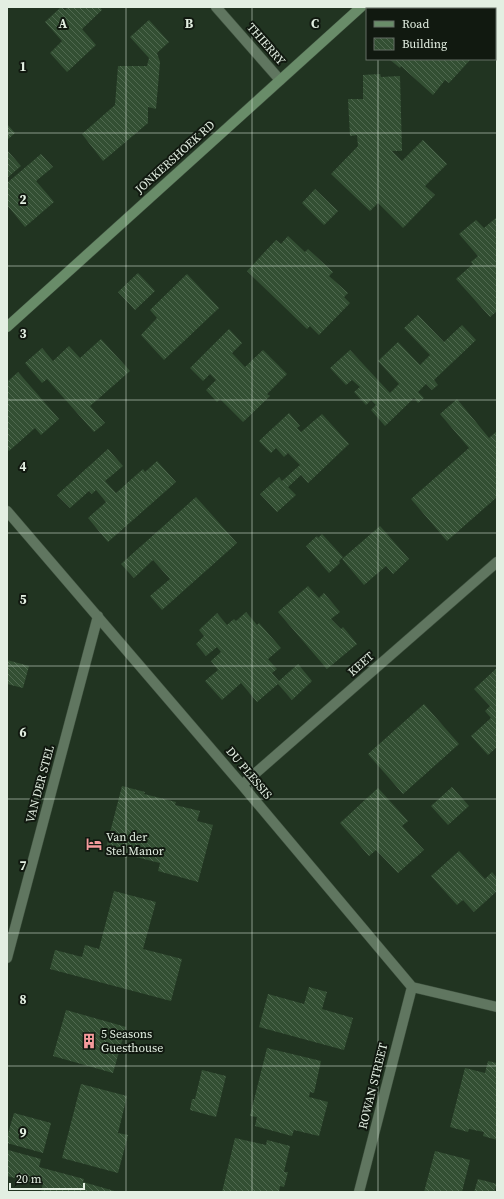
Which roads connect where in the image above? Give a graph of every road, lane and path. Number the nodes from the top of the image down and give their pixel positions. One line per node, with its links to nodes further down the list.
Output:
1 (216, 7): 3 (street, THIERRY)
2 (361, 7): 3 (street, JONKERSHOEK RD)
3 (280, 80): 4 (street, JONKERSHOEK RD)
4 (7, 327)
5 (7, 511): 7 (street, DU PLESSIS)
6 (497, 562): 8 (street, KEET)
7 (98, 616): 8 (street, DU PLESSIS); 9 (street, VAN DER STEL)
8 (242, 785): 10 (street, DU PLESSIS)
9 (7, 958)
10 (412, 987): 11 (street); 12 (street, ROWAN STREET)
11 (497, 1007)
12 (359, 1192)

